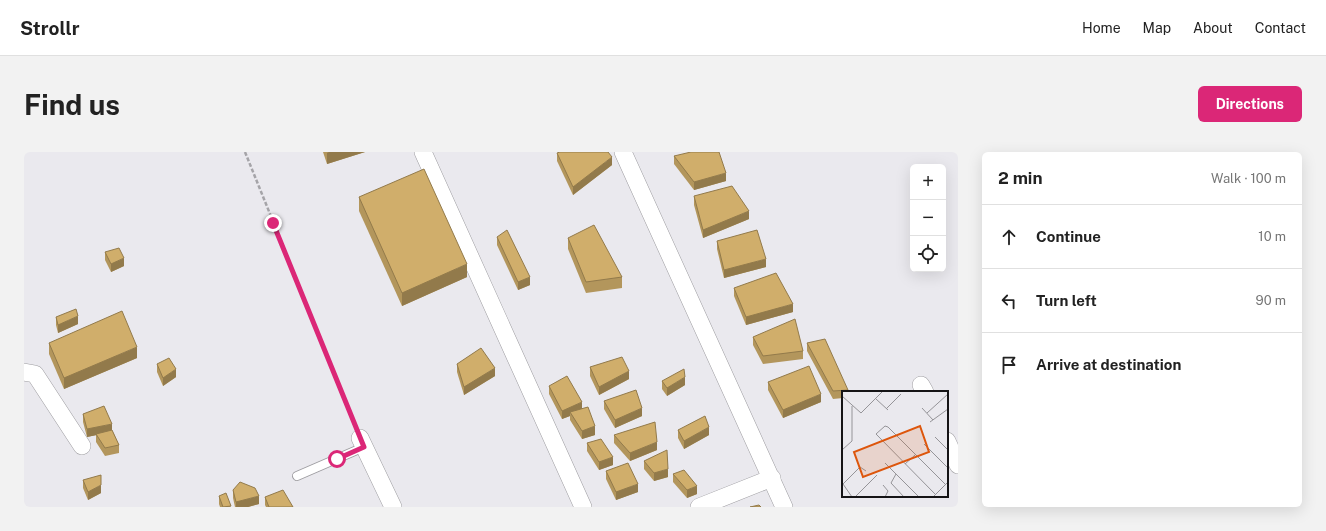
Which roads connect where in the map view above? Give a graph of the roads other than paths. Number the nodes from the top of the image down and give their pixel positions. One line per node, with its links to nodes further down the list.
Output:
1 (423, 152): 11 (street)
2 (622, 152): 9 (street)
3 (24, 372): 6 (street)
4 (362, 442): 8 (lane); 10 (street)
5 (948, 443): 7 (street)
6 (82, 446)
7 (958, 466)
8 (297, 476)
9 (772, 478): 12 (street); 13 (street)
10 (393, 507)
11 (584, 507)
12 (699, 507)
13 (784, 507)

